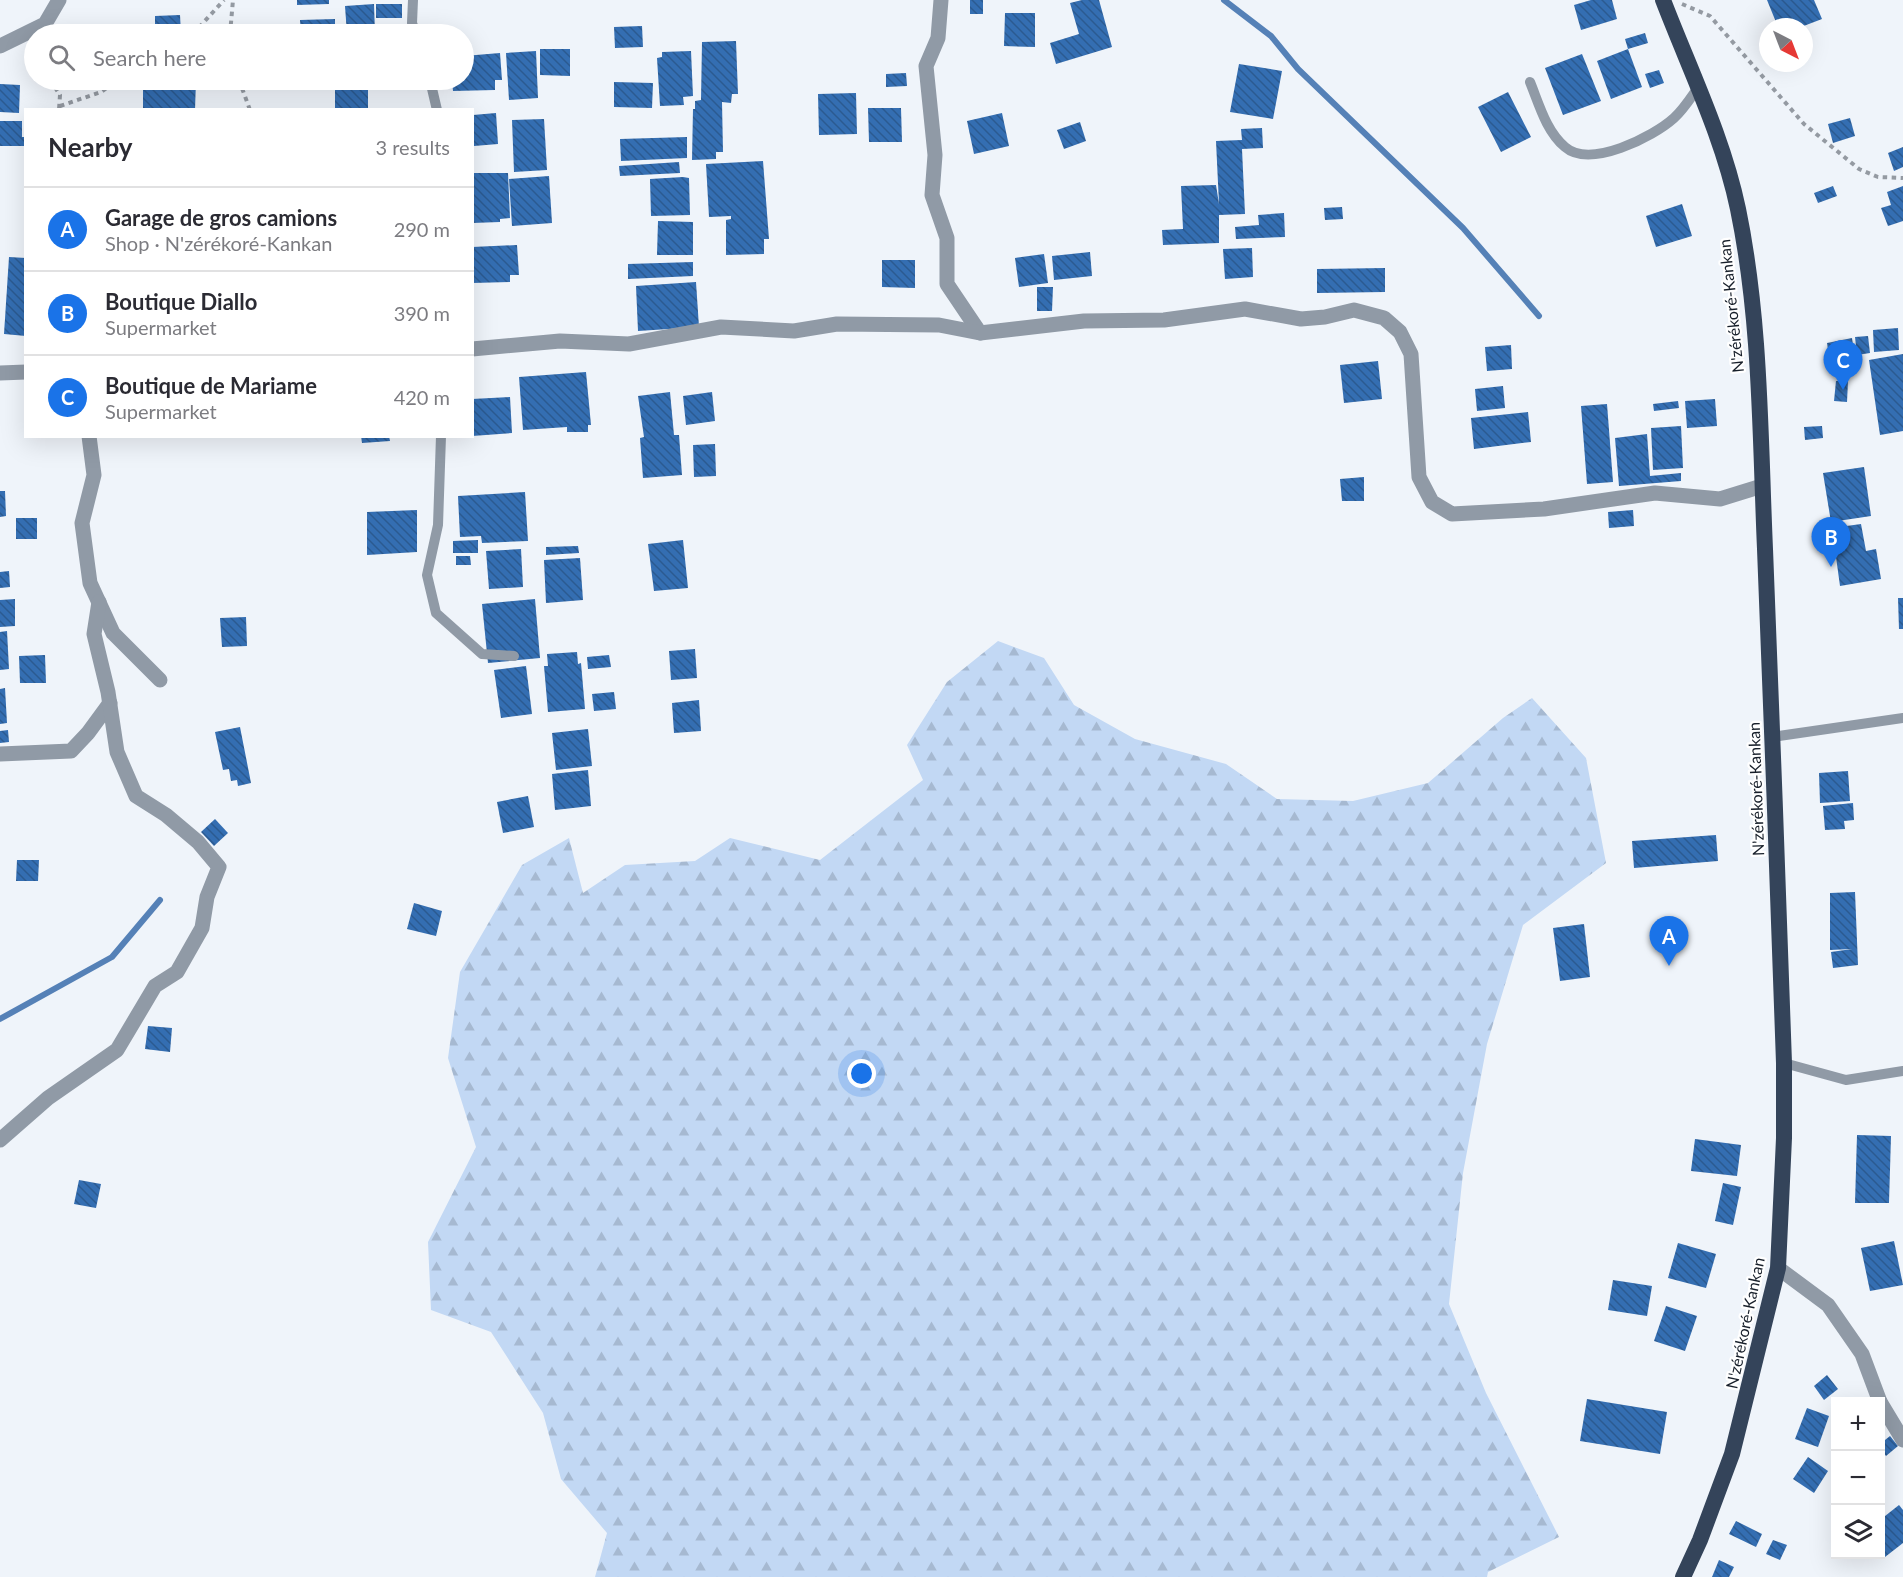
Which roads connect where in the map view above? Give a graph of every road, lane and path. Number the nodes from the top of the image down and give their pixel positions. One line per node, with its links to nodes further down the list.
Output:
1 (59, 0): 8 (street)
2 (224, 0): 9 (path)
3 (233, 0): 10 (path)
4 (414, 0): 11 (lane)
5 (940, 0): 24 (street)
6 (1663, 0): 15 (highway, N'zérékoré-Kankan)
7 (1673, 0): 23 (path)
8 (45, 24)
9 (203, 24)
10 (231, 24)
11 (413, 24)
12 (24, 34): 13 (street)
13 (0, 46)
14 (1530, 82): 15 (lane)
15 (1697, 89): 30 (highway, N'zérékoré-Kankan)
16 (57, 90): 20 (path)
17 (104, 90): 20 (path)
18 (243, 90): 21 (path)
19 (432, 90): 22 (lane)
20 (59, 108)
21 (249, 108)
22 (437, 108)
23 (1903, 178)
24 (980, 333): 25 (street); 30 (street)
25 (474, 349)
26 (24, 372): 27 (street)
27 (0, 373)
28 (89, 438): 31 (street)
29 (441, 438): 32 (lane)
30 (1762, 486): 36 (highway, N'zérékoré-Kankan)
31 (99, 602): 33 (street); 34 (street)
32 (514, 656)
33 (160, 680)
34 (110, 703): 37 (street); 40 (street)
35 (1903, 718): 36 (lane)
36 (1772, 737): 38 (highway, N'zérékoré-Kankan)
37 (0, 754)
38 (1784, 1063): 39 (lane); 41 (highway, N'zérékoré-Kankan)
39 (1903, 1071)
40 (0, 1140)
41 (1778, 1268): 42 (street); 45 (highway, N'zérékoré-Kankan)
42 (1878, 1397)
43 (1885, 1413): 44 (street)
44 (1903, 1440)
45 (1683, 1577)

